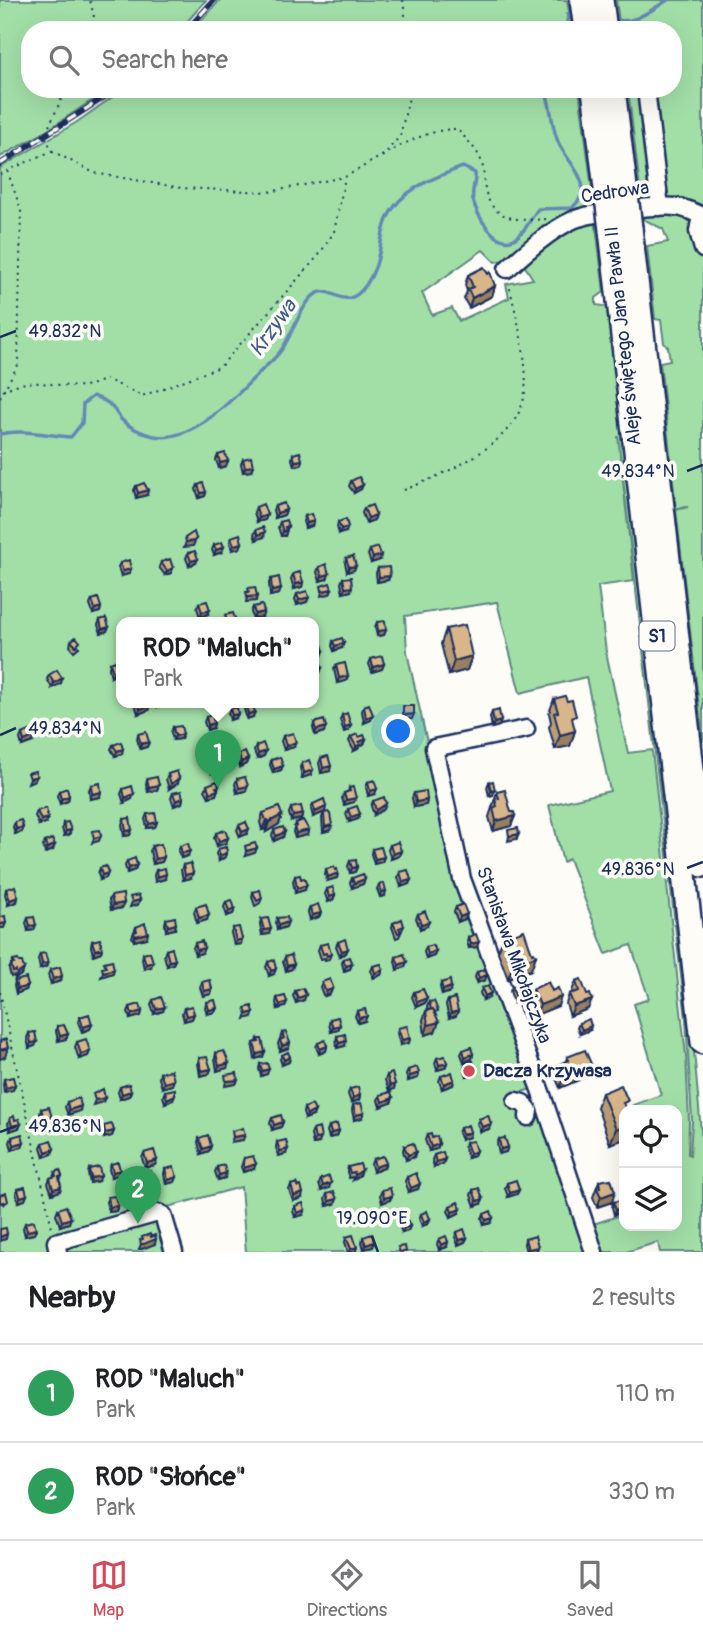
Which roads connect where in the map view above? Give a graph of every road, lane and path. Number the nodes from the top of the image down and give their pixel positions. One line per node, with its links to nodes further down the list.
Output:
1 (90, 0): 5 (path)
2 (403, 0): 6 (path)
3 (582, 0): 7 (highway)
4 (601, 0): 8 (highway)
5 (93, 21)
6 (406, 21)
7 (585, 21)
8 (604, 21)
9 (62, 98): 14 (path)
10 (409, 98): 15 (path)
11 (596, 98): 22 (highway, Aleje świętego Jana Pawła II / S1, bridge)
12 (614, 98): 22 (highway, Aleje świętego Jana Pawła II / S1, bridge)
13 (647, 98): 19 (street)
14 (52, 151): 16 (path); 18 (path)
15 (381, 158): 18 (path); 21 (path)
16 (7, 170): 17 (path); 25 (path)
17 (0, 174)
18 (345, 177): 25 (path)
19 (660, 206): 20 (street, Cedrowa); 21 (street, Cedrowa)
20 (702, 216): 23 (street)
21 (572, 220): 24 (street, Cedrowa)
22 (620, 229): 29 (highway, Aleje świętego Jana Pawła II / S1); 31 (highway, Aleje świętego Jana Pawła II / S1)
23 (703, 249)
24 (507, 269): 27 (path)
25 (3, 391): 26 (path)
26 (0, 397)
27 (404, 490)
28 (526, 729): 33 (street, Stanisława Mikołajczyka)
29 (703, 865)
30 (0, 992): 34 (path)
31 (703, 1042)
32 (524, 1109): 33 (street)
33 (547, 1111): 36 (street, Stanisława Mikołajczyka)
34 (56, 1244): 35 (street)
35 (174, 1252)
36 (594, 1252)

